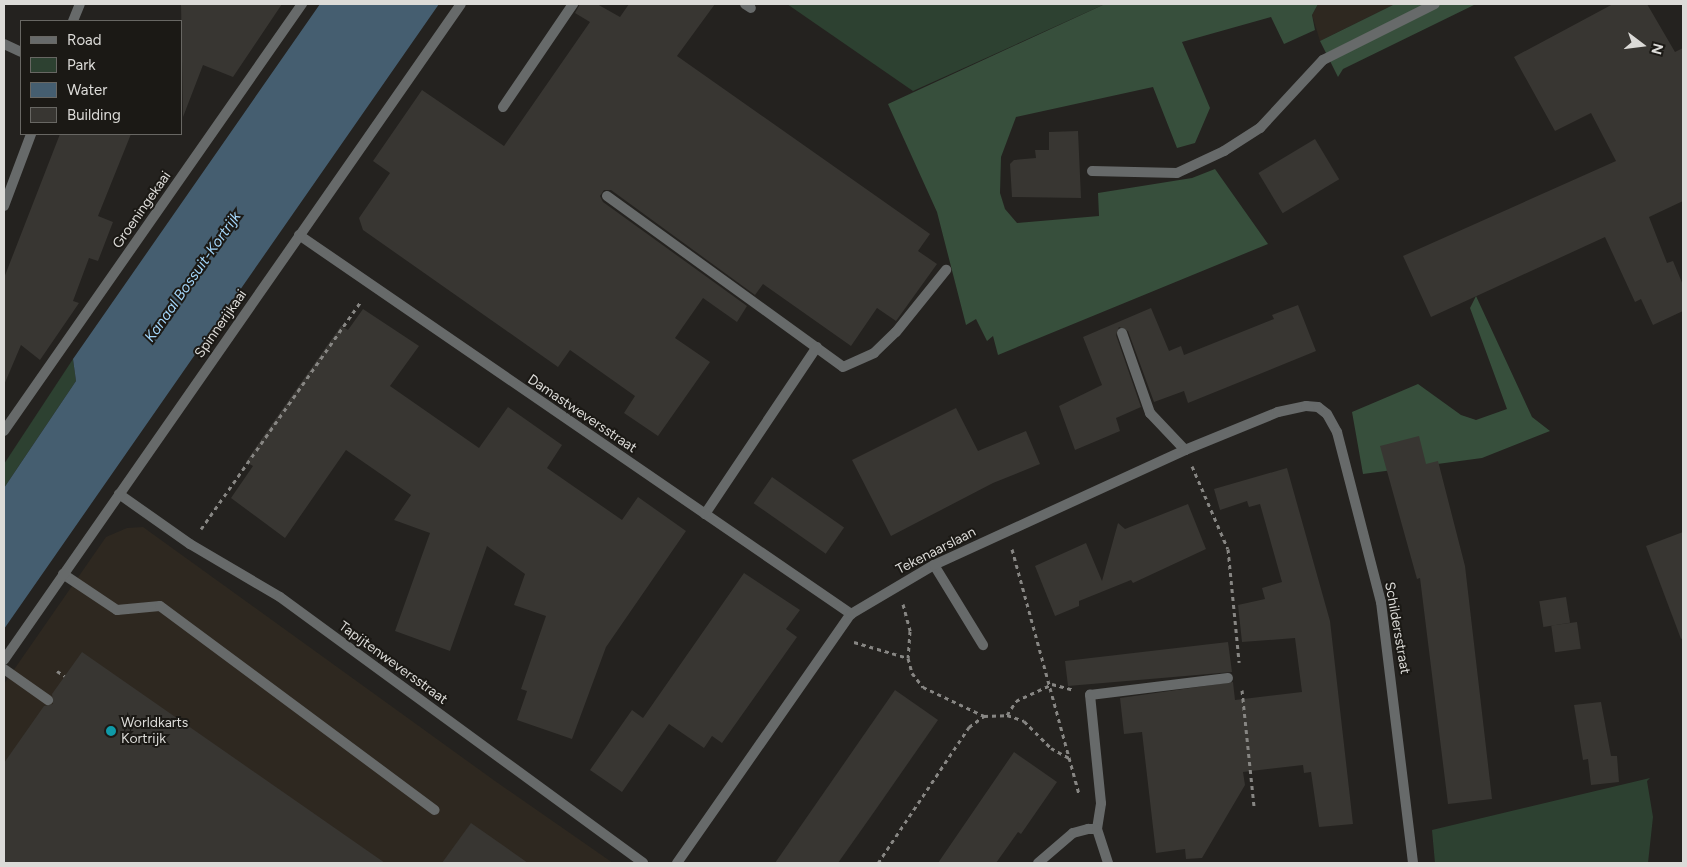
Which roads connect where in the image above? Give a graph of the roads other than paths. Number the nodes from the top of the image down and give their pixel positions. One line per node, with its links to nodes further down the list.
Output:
1 (80, 4): 6 (street)
2 (302, 4): 19 (street, Groeningekaai)
3 (461, 4): 14 (street, Spinnerijkaai)
4 (573, 4): 9 (street)
5 (1435, 4): 11 (street)
6 (74, 20)
7 (4, 44): 8 (street)
8 (20, 52)
9 (503, 107)
10 (31, 135): 13 (street)
11 (1092, 171)
12 (608, 196): 17 (street)
13 (4, 206)
14 (299, 236): 21 (street, Spinnerijkaai); 22 (street, Damastweversstraat)
15 (946, 270): 17 (street)
16 (1122, 333): 20 (street)
17 (817, 347): 22 (street)
18 (1318, 407): 20 (street, Tekenaarslaan); 37 (street, Schildersstraat)
19 (4, 431)
20 (1186, 450): 23 (street, Tekenaarslaan)
21 (119, 494): 24 (street, Spinnerijkaai); 33 (street, Tapijtenweversstraat)
22 (704, 514): 25 (street, Damastweversstraat)
23 (934, 565): 25 (street, Tekenaarslaan); 26 (street)
24 (63, 574): 27 (street, Spinnerijkaai); 31 (street)
25 (851, 614): 34 (street, Tekenaarslaan)
26 (984, 645)
27 (4, 660)
28 (4, 669): 30 (street)
29 (1228, 678): 32 (street)
30 (48, 700)
31 (435, 810)
32 (1092, 829): 35 (street); 36 (street)
33 (644, 863)
34 (677, 863)
35 (1038, 863)
36 (1108, 863)
37 (1413, 863)

